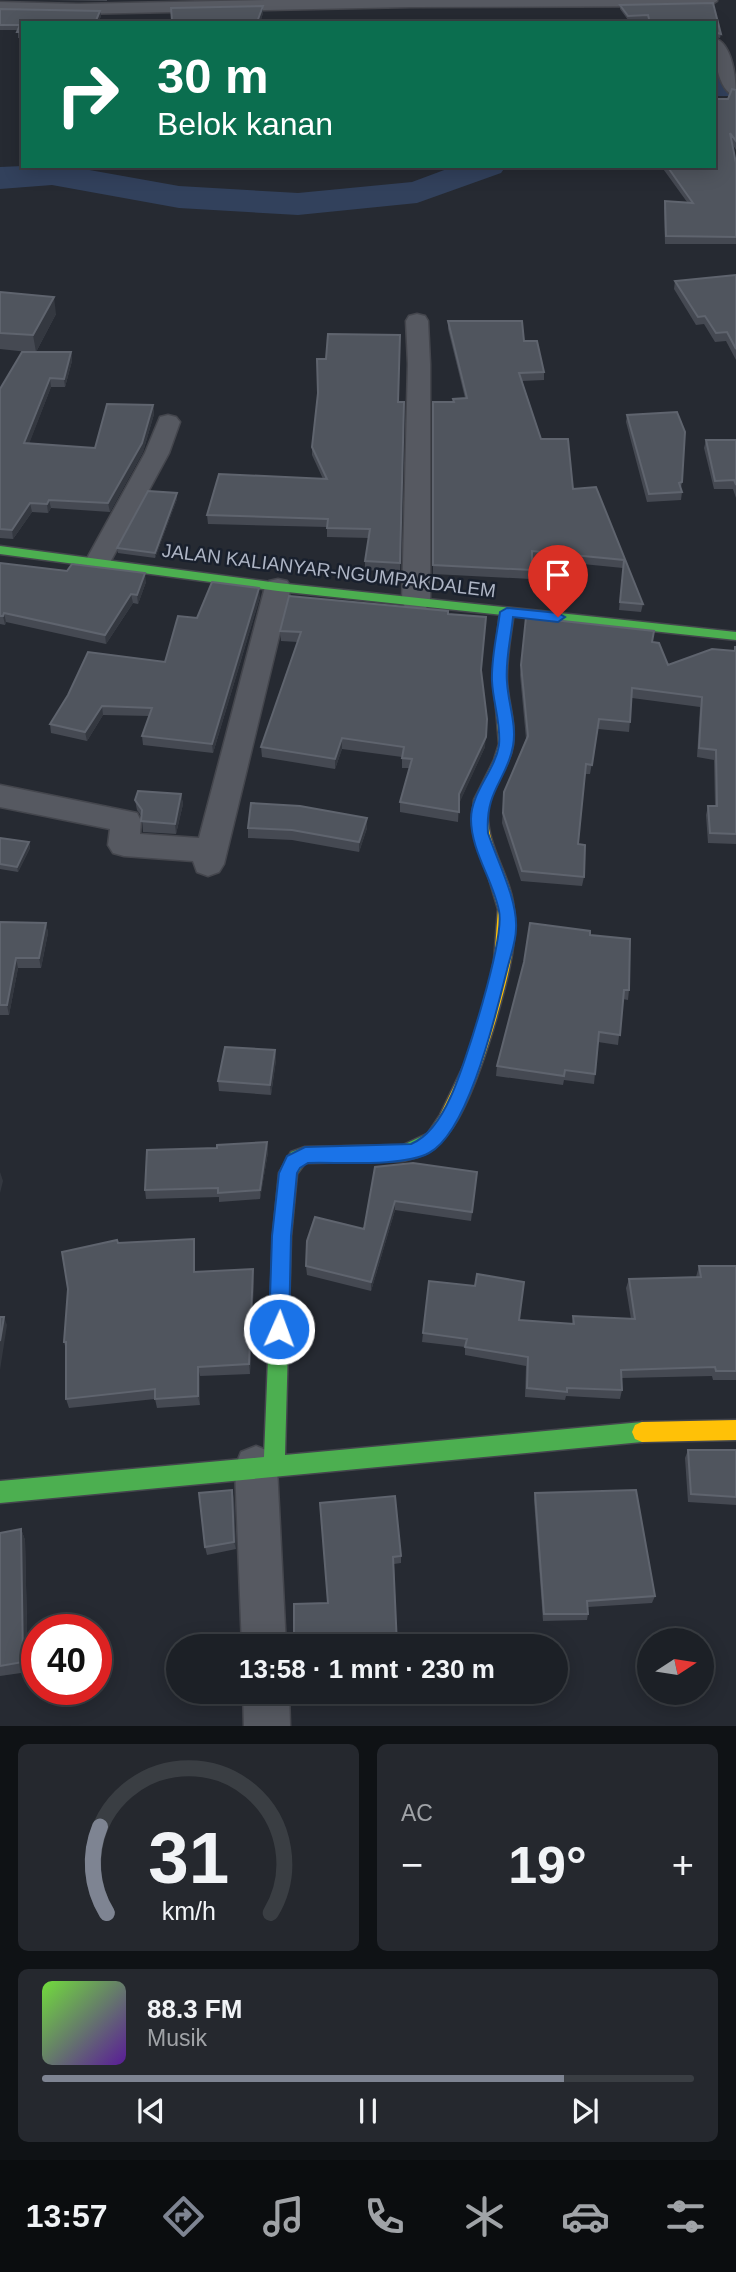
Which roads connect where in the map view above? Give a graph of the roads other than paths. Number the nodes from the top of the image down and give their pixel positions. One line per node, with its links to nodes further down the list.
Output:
1 (410, 1): 2 (street); 3 (street)
2 (709, 1): 5 (street)
3 (162, 4): 4 (street)
4 (0, 6)
5 (711, 21)
6 (716, 47): 7 (street)
7 (733, 84)
8 (417, 321): 13 (street)
9 (168, 422): 10 (street)
10 (106, 548): 11 (street, JALAN KALIANYAR-NGUMPAKDALEM); 12 (street, JALAN KALIANYAR-NGUMPAKDALEM)
11 (0, 550)
12 (278, 587): 13 (street, JALAN KALIANYAR-NGUMPAKDALEM); 16 (street)
13 (416, 602): 14 (street, JALAN KALIANYAR-NGUMPAKDALEM)
14 (507, 612): 15 (street, JALAN KALIANYAR-NGUMPAKDALEM); 18 (street)
15 (736, 636)
16 (0, 796)
17 (736, 1430): 18 (street)
18 (265, 1466): 19 (street); 20 (street)
19 (0, 1492)
20 (264, 1634)
21 (266, 1704): 22 (street)
22 (267, 1726)

